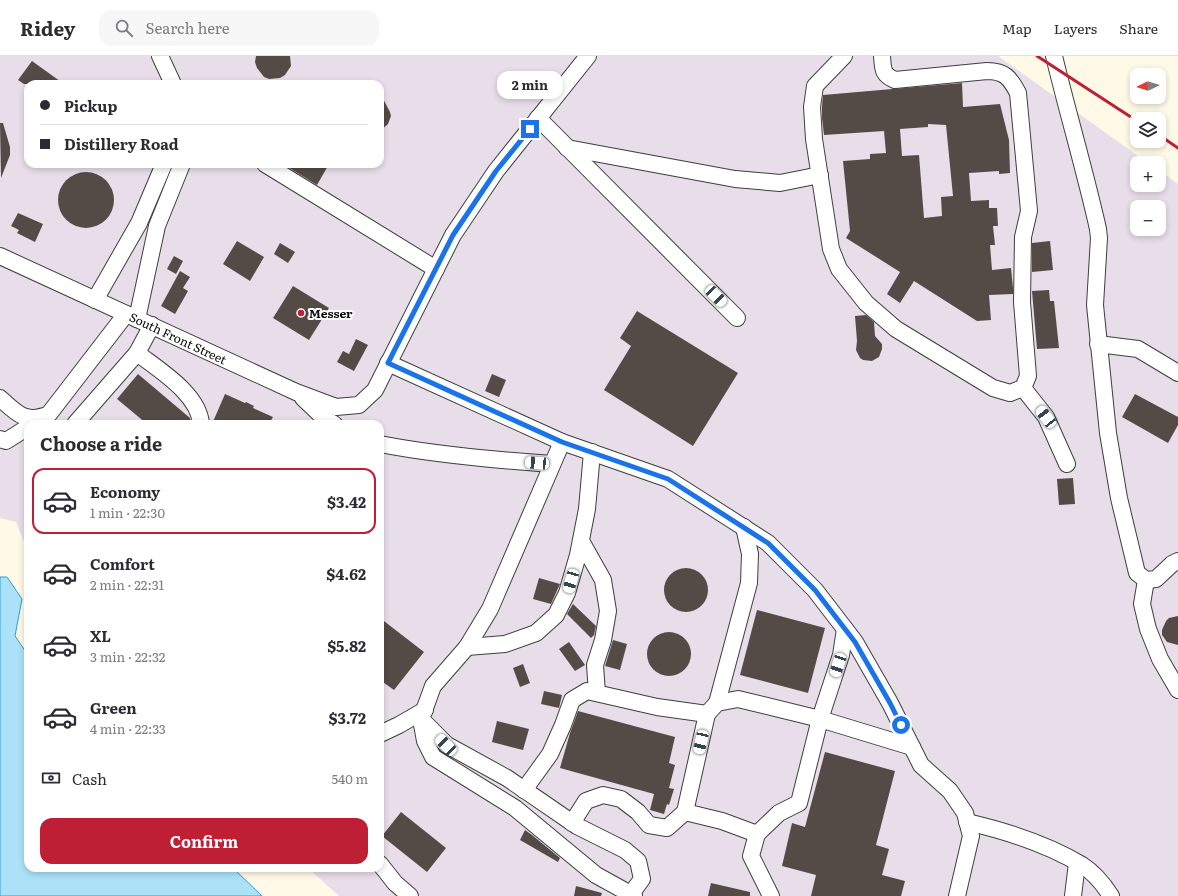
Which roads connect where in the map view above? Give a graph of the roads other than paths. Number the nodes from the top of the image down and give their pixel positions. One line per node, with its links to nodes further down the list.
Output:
1 (160, 56): 6 (street)
2 (588, 56): 7 (street)
3 (844, 56): 12 (street)
4 (882, 56): 23 (street)
5 (1054, 56): 19 (street)
6 (171, 80)
7 (538, 118): 8 (street); 14 (street)
8 (567, 148): 12 (street); 17 (street)
9 (162, 168): 15 (street)
10 (180, 168): 16 (street)
11 (272, 168): 14 (street)
12 (820, 175): 23 (street)
13 (0, 256): 15 (street, South Front Street)
14 (436, 269): 21 (street)
15 (95, 300): 16 (street, South Front Street)
16 (131, 316): 18 (street, South Front Street); 27 (street)
17 (737, 318)
18 (152, 325): 20 (street); 24 (street, South Front Street)
19 (1098, 344): 22 (street); 41 (street)
20 (138, 353): 28 (street); 29 (street)
21 (388, 363): 24 (street, South Front Street); 33 (street)
22 (1178, 373)
23 (1023, 388): 37 (street)
24 (296, 392): 30 (street)
25 (0, 398): 26 (street)
26 (26, 420)
27 (34, 420)
28 (79, 420)
29 (200, 420)
30 (327, 420)
31 (24, 430): 32 (street)
32 (0, 439)
33 (562, 442): 35 (street); 36 (street)
34 (384, 445): 36 (street)
35 (592, 452): 38 (street); 39 (street)
36 (552, 464): 43 (street)
37 (1067, 464)
38 (744, 527): 42 (street); 46 (street)
39 (580, 541): 43 (street); 45 (street)
40 (1178, 561): 41 (street)
41 (1146, 580): 44 (street)
42 (846, 629): 48 (street); 50 (street)
43 (467, 647): 47 (street)
44 (1178, 690)
45 (597, 693): 46 (street); 51 (street)
46 (712, 708): 48 (street); 52 (street)
47 (423, 715): 49 (street); 51 (street); 58 (street)
48 (820, 719): 50 (street); 55 (street)
49 (384, 732)
50 (912, 747): 53 (street)
51 (524, 790): 54 (street)
52 (685, 812): 54 (street); 55 (street)
53 (967, 822): 56 (street); 61 (street)
54 (572, 823): 58 (street)
55 (757, 834): 60 (street)
56 (1077, 863): 62 (street); 63 (street)
57 (384, 869): 59 (street)
58 (633, 895)
59 (410, 896)
60 (771, 896)
61 (957, 896)
62 (1073, 896)
63 (1111, 896)

